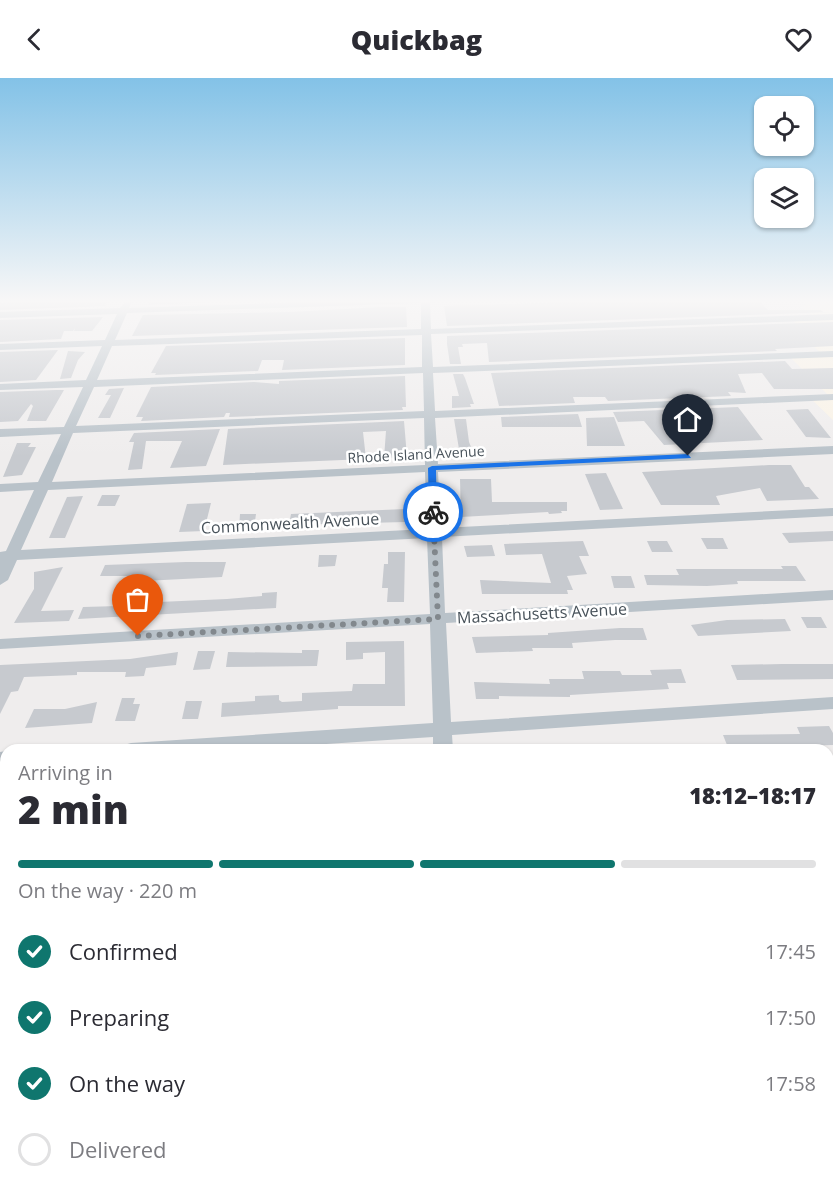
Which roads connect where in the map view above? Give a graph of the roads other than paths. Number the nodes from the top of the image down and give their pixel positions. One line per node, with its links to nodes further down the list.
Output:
1 (105, 352): 5 (street)
2 (428, 352): 4 (street)
3 (833, 354): 4 (street)
4 (428, 370): 5 (street); 8 (street)
5 (90, 384): 6 (street); 9 (street)
6 (0, 387)
7 (833, 398): 8 (street)
8 (430, 415): 9 (street); 12 (street)
9 (69, 430): 10 (street); 13 (street)
10 (0, 433)
11 (833, 450): 12 (street, Rhode Island Avenue)
12 (432, 468): 13 (street, Rhode Island Avenue); 16 (street)
13 (43, 486): 14 (street, Rhode Island Avenue); 17 (street)
14 (0, 488)
15 (833, 512): 16 (street, Commonwealth Avenue)
16 (434, 534): 17 (street, Commonwealth Avenue); 20 (street)
17 (6, 556): 18 (street)
18 (0, 580)
19 (833, 595): 20 (street, Massachusetts Avenue)
20 (438, 619): 21 (street, Massachusetts Avenue); 23 (street)
21 (0, 644)
22 (833, 703): 23 (street)
23 (442, 729): 24 (street); 25 (street)
24 (220, 744)
25 (443, 744)

